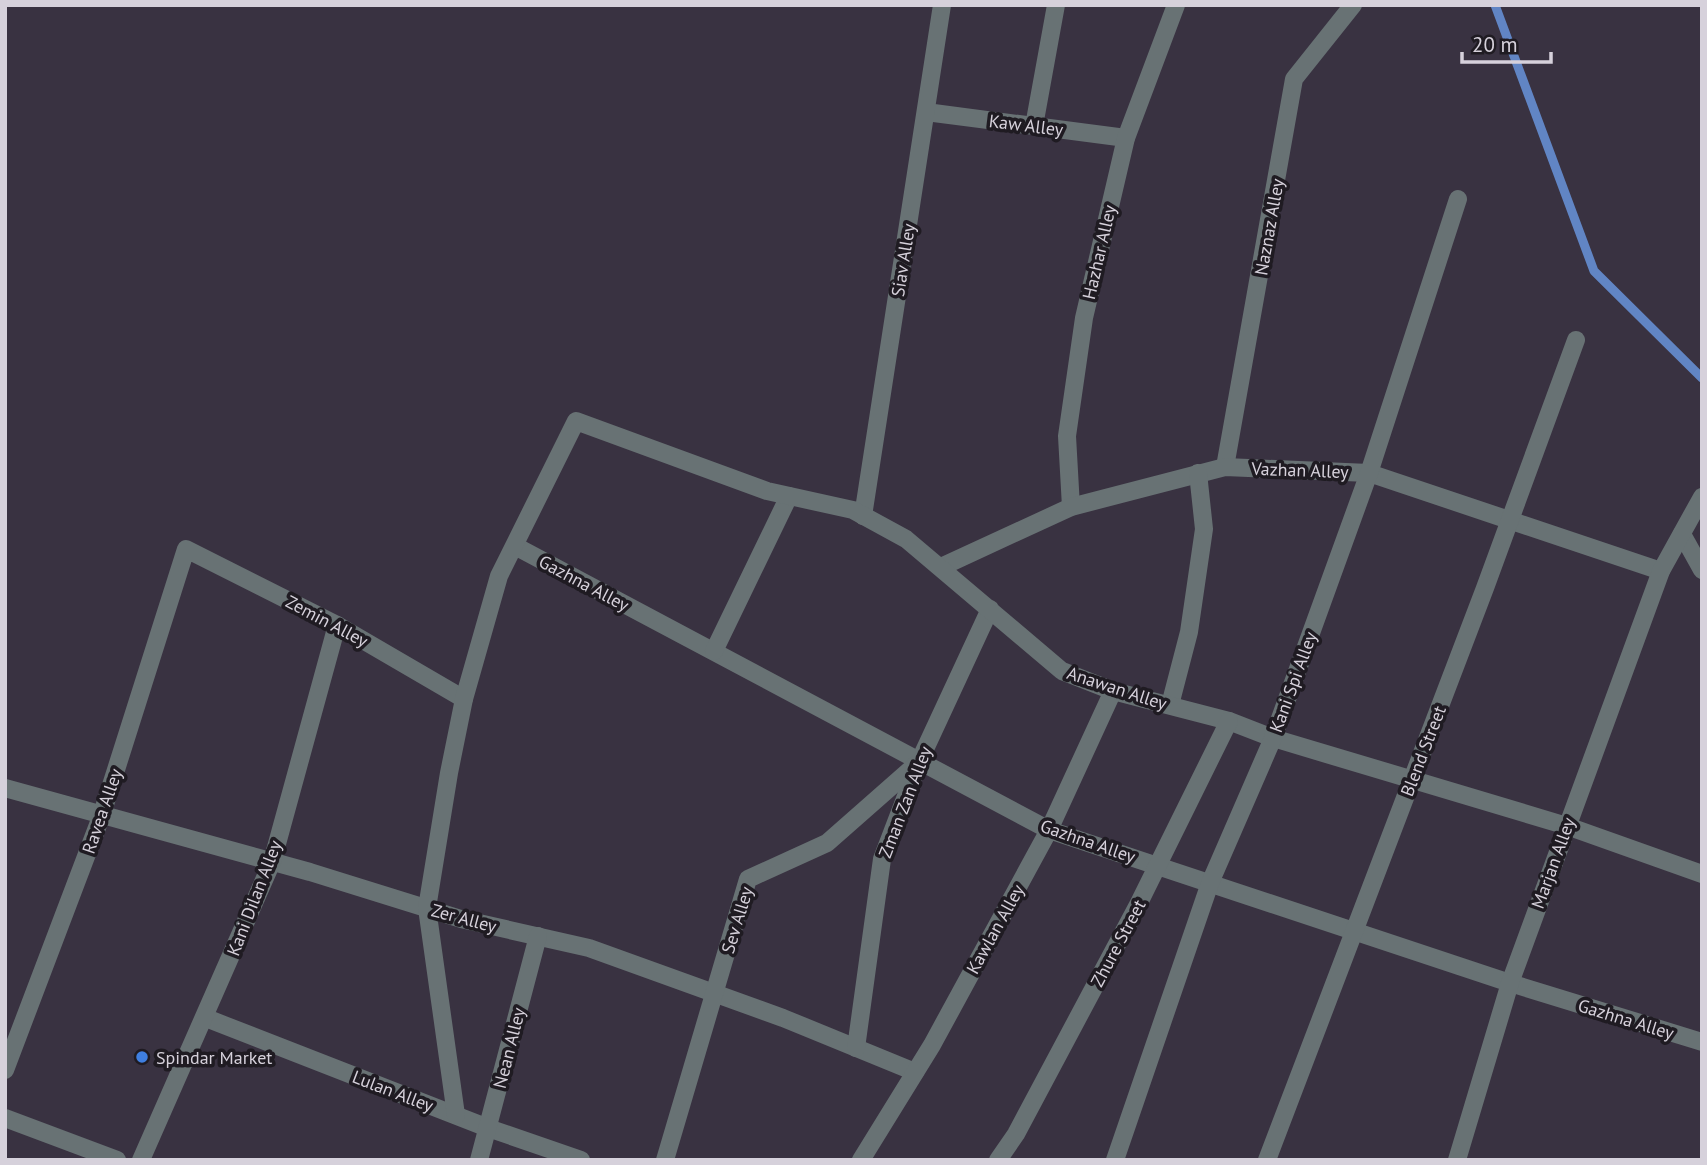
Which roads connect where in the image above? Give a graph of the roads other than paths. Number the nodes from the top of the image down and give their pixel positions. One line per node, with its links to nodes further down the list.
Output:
1 (942, 5): 5 (street, Siav Alley)
2 (1056, 5): 6 (street)
3 (1176, 5): 7 (street, Hazhar Alley)
4 (1353, 5): 10 (street, Naznaz Alley)
5 (926, 113): 6 (street, Kaw Alley); 16 (street, Siav Alley)
6 (1034, 126): 7 (street, Kaw Alley)
7 (1126, 138): 15 (street, Hazhar Alley)
8 (1458, 199): 12 (street, Kani Spi Alley)
9 (1576, 340): 17 (street, Blend Street)
10 (1225, 467): 11 (street, Vazhan Alley); 12 (street, Vazhan Alley)
11 (1198, 473): 15 (street, Vazhan Alley); 29 (street)
12 (1369, 473): 17 (street, Vazhan Alley); 31 (street, Kani Spi Alley)
13 (789, 496): 16 (street, Anawan Alley); 19 (street, Anawan Alley); 26 (street)
14 (1702, 497): 18 (street, Marjan Alley)
15 (1071, 507): 21 (street, Vazhan Alley)
16 (863, 516): 21 (street, Anawan Alley)
17 (1511, 518): 22 (street, Vazhan Alley); 33 (street, Blend Street)
18 (1682, 534): 22 (street, Marjan Alley); 23 (street)
19 (514, 546): 26 (street, Gazhna Alley); 28 (street)
20 (186, 549): 25 (street, Zemin Alley); 35 (street, Ravea Alley)
21 (941, 567): 24 (street, Anawan Alley)
22 (1661, 570): 36 (street, Marjan Alley)
23 (1702, 570)
24 (990, 610): 27 (street, Anawan Alley); 32 (street, Zman Zan Alley)
25 (337, 625): 28 (street, Zemin Alley); 38 (street, Kani Dilan Alley)
26 (714, 652): 32 (street, Gazhna Alley)
27 (1113, 691): 29 (street, Anawan Alley); 37 (street, Kawlan Alley)
28 (464, 699): 42 (street)
29 (1170, 705): 30 (street, Anawan Alley)
30 (1229, 721): 31 (street, Anawan Alley); 39 (street, Zhure Street)
31 (1273, 738): 33 (street, Anawan Alley); 41 (street, Kani Spi Alley)
32 (919, 762): 37 (street, Gazhna Alley); 46 (street, Sev Alley); 49 (street, Zman Zan Alley)
33 (1412, 780): 36 (street, Anawan Alley); 43 (street, Blend Street)
34 (5, 788): 35 (street, Zer Alley)
35 (101, 817): 38 (street, Zer Alley); 50 (street, Ravea Alley)
36 (1567, 826): 40 (street, Anawan Alley); 45 (street, Marjan Alley)
37 (1049, 830): 39 (street, Gazhna Alley); 51 (street, Kawlan Alley)
38 (271, 862): 42 (street, Zer Alley); 47 (street, Kani Dilan Alley)
39 (1157, 866): 41 (street, Gazhna Alley); 61 (street, Zhure Street)
40 (1702, 874)
41 (1210, 883): 43 (street, Gazhna Alley); 62 (street, Kani Spi Alley)
42 (427, 908): 44 (street, Zer Alley); 52 (street)
43 (1354, 931): 45 (street, Gazhna Alley); 63 (street, Blend Street)
44 (538, 936): 46 (street, Zer Alley); 54 (street, Nean Alley)
45 (1510, 983): 48 (street, Gazhna Alley); 64 (street, Marjan Alley)
46 (715, 993): 49 (street, Zer Alley); 59 (street, Sev Alley)
47 (206, 1018): 52 (street, Lulan Alley); 56 (street, Kani Dilan Alley)
48 (1702, 1042)
49 (856, 1048): 51 (street, Zer Alley)
50 (5, 1070)
51 (915, 1072): 60 (street, Kawlan Alley)
52 (456, 1115): 54 (street, Lulan Alley)
53 (5, 1118): 55 (street)
54 (488, 1128): 57 (street, Nean Alley); 58 (street, Lulan Alley)
55 (117, 1160)
56 (141, 1160)
57 (479, 1160)
58 (581, 1160)
59 (666, 1160)
60 (861, 1160)
61 (998, 1160)
62 (1115, 1160)
63 (1268, 1160)
64 (1457, 1160)

